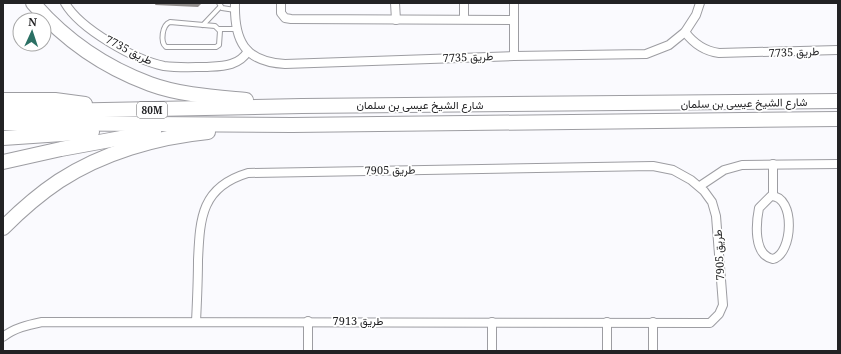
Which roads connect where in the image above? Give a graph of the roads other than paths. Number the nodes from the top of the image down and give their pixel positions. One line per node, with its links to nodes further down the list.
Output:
1 (33, 3): 22 (highway)
2 (65, 3): 18 (street, طريق 7735)
3 (281, 3): 11 (street)
4 (395, 3): 11 (street)
5 (464, 3): 10 (street)
6 (514, 3): 12 (street)
7 (700, 3): 16 (street, طريق 7735)
8 (220, 5): 9 (lane); 13 (lane)
9 (235, 6): 14 (street)
10 (464, 19): 11 (street); 12 (street)
11 (396, 20)
12 (514, 20): 19 (street)
13 (203, 25): 15 (lane); 15 (lane)
14 (235, 28): 15 (lane); 18 (street, طريق 7735)
15 (219, 29)
16 (685, 32): 17 (street, طريق 7735); 19 (street, طريق 7735)
17 (838, 50)
18 (248, 51): 19 (street, طريق 7735)
19 (514, 56)
20 (3, 100): 23 (highway)
21 (838, 101): 22 (highway, شارع الشيخ عيسى بن سلمان)
22 (302, 106): 23 (highway, شارع الشيخ عيسى بن سلمان / 80M)
23 (133, 110): 24 (highway, شارع الشيخ عيسى بن سلمان / 80M)
24 (3, 112)
25 (838, 119): 29 (highway, شارع الشيخ عيسى بن سلمان)
26 (3, 123): 27 (highway, شارع الشيخ عيسى بن سلمان / 80M)
27 (190, 124): 28 (highway, شارع الشيخ عيسى بن سلمان / 80M); 30 (highway)
28 (214, 124): 29 (highway, شارع الشيخ عيسى بن سلمان / 80M); 31 (highway)
29 (292, 124): 36 (highway)
30 (3, 138)
31 (3, 162)
32 (773, 164): 33 (street); 34 (street); 35 (street)
33 (838, 164)
34 (700, 186): 38 (street, طريق 7905); 42 (street, طريق 7905)
35 (773, 196): 35 (street)
36 (3, 228)
37 (308, 321): 38 (street, طريق 7913); 39 (street, طريق 7913); 44 (street)
38 (196, 322): 43 (street, طريق 7913)
39 (492, 322): 40 (street, طريق 7913); 45 (street)
40 (607, 322): 41 (street, طريق 7913); 46 (street)
41 (653, 322): 42 (street, طريق 7913); 47 (street)
42 (710, 323)
43 (6, 335)
44 (308, 351)
45 (492, 351)
46 (607, 351)
47 (653, 351)

